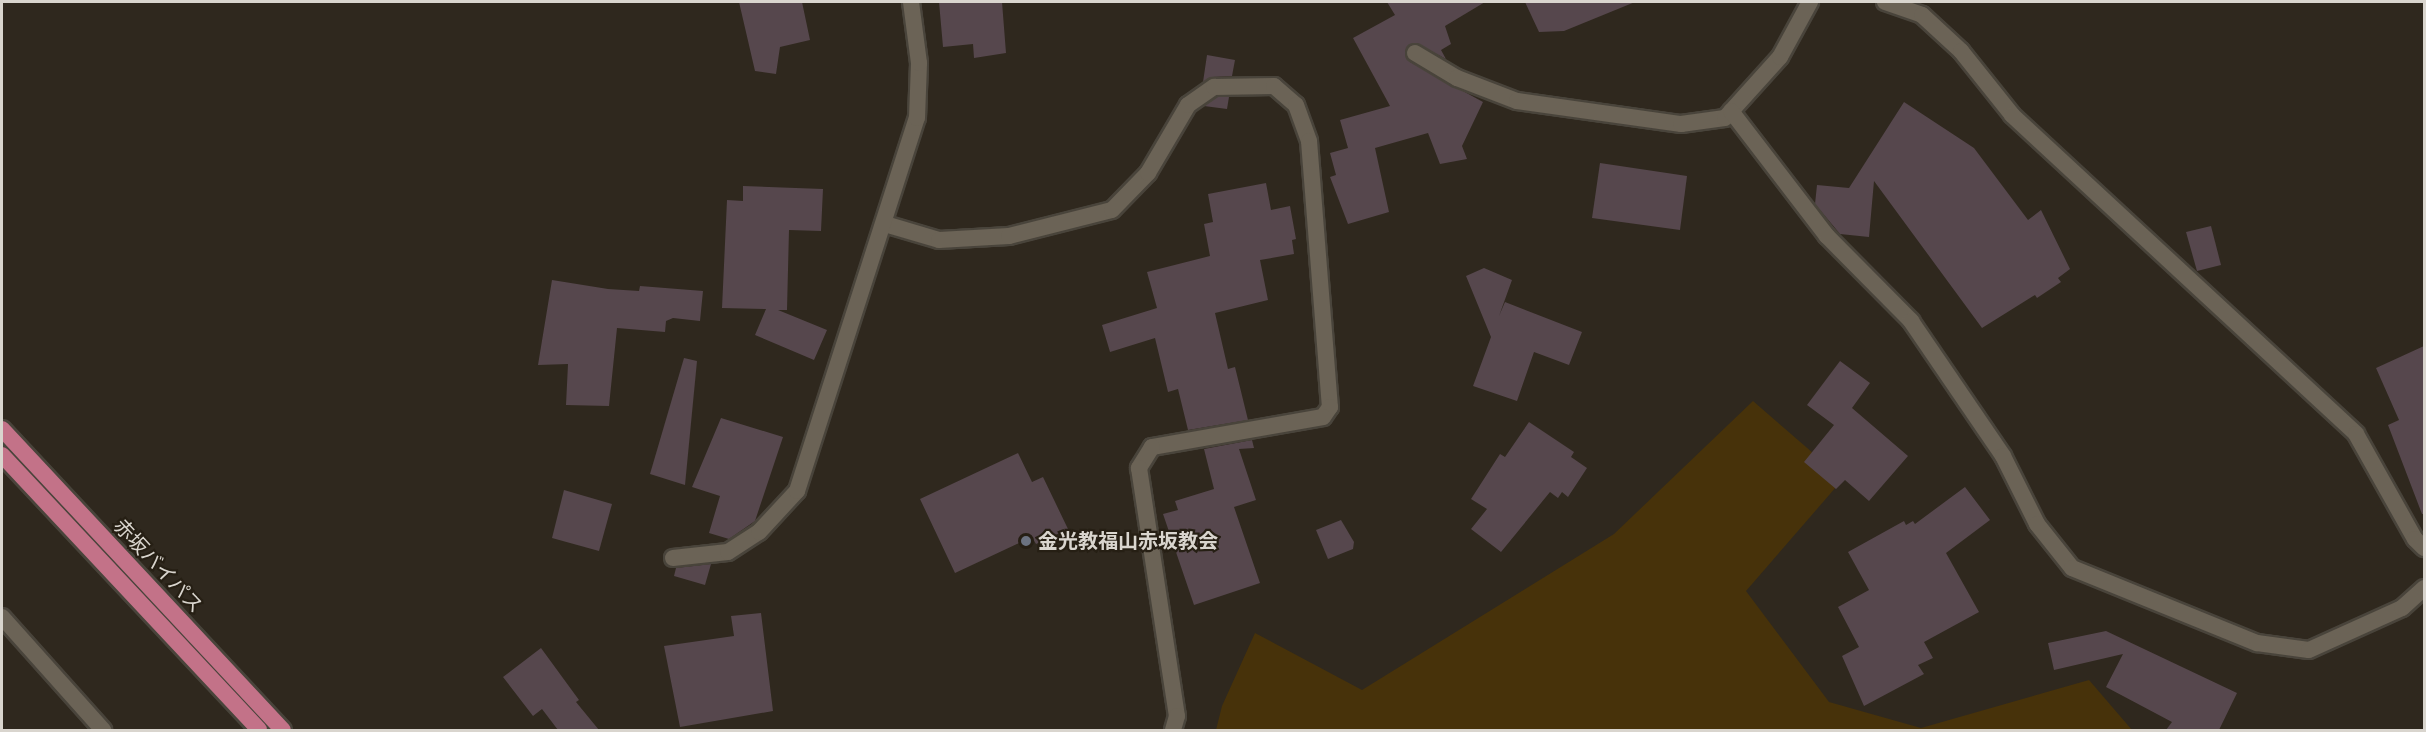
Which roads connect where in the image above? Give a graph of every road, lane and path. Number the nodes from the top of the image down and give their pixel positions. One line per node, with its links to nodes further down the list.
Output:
1 (911, 2): 6 (street)
2 (1810, 2): 5 (street)
3 (1885, 2): 9 (street)
4 (1415, 53): 5 (street)
5 (1731, 111): 11 (street)
6 (885, 224): 10 (street); 16 (street)
7 (2, 429): 15 (highway, 赤坂バイパス)
8 (2, 455): 14 (highway, 赤坂バイパス)
9 (2424, 548)
10 (673, 558)
11 (2424, 588)
12 (2, 617): 13 (street)
13 (103, 730)
14 (259, 730)
15 (283, 730)
16 (1173, 730)

